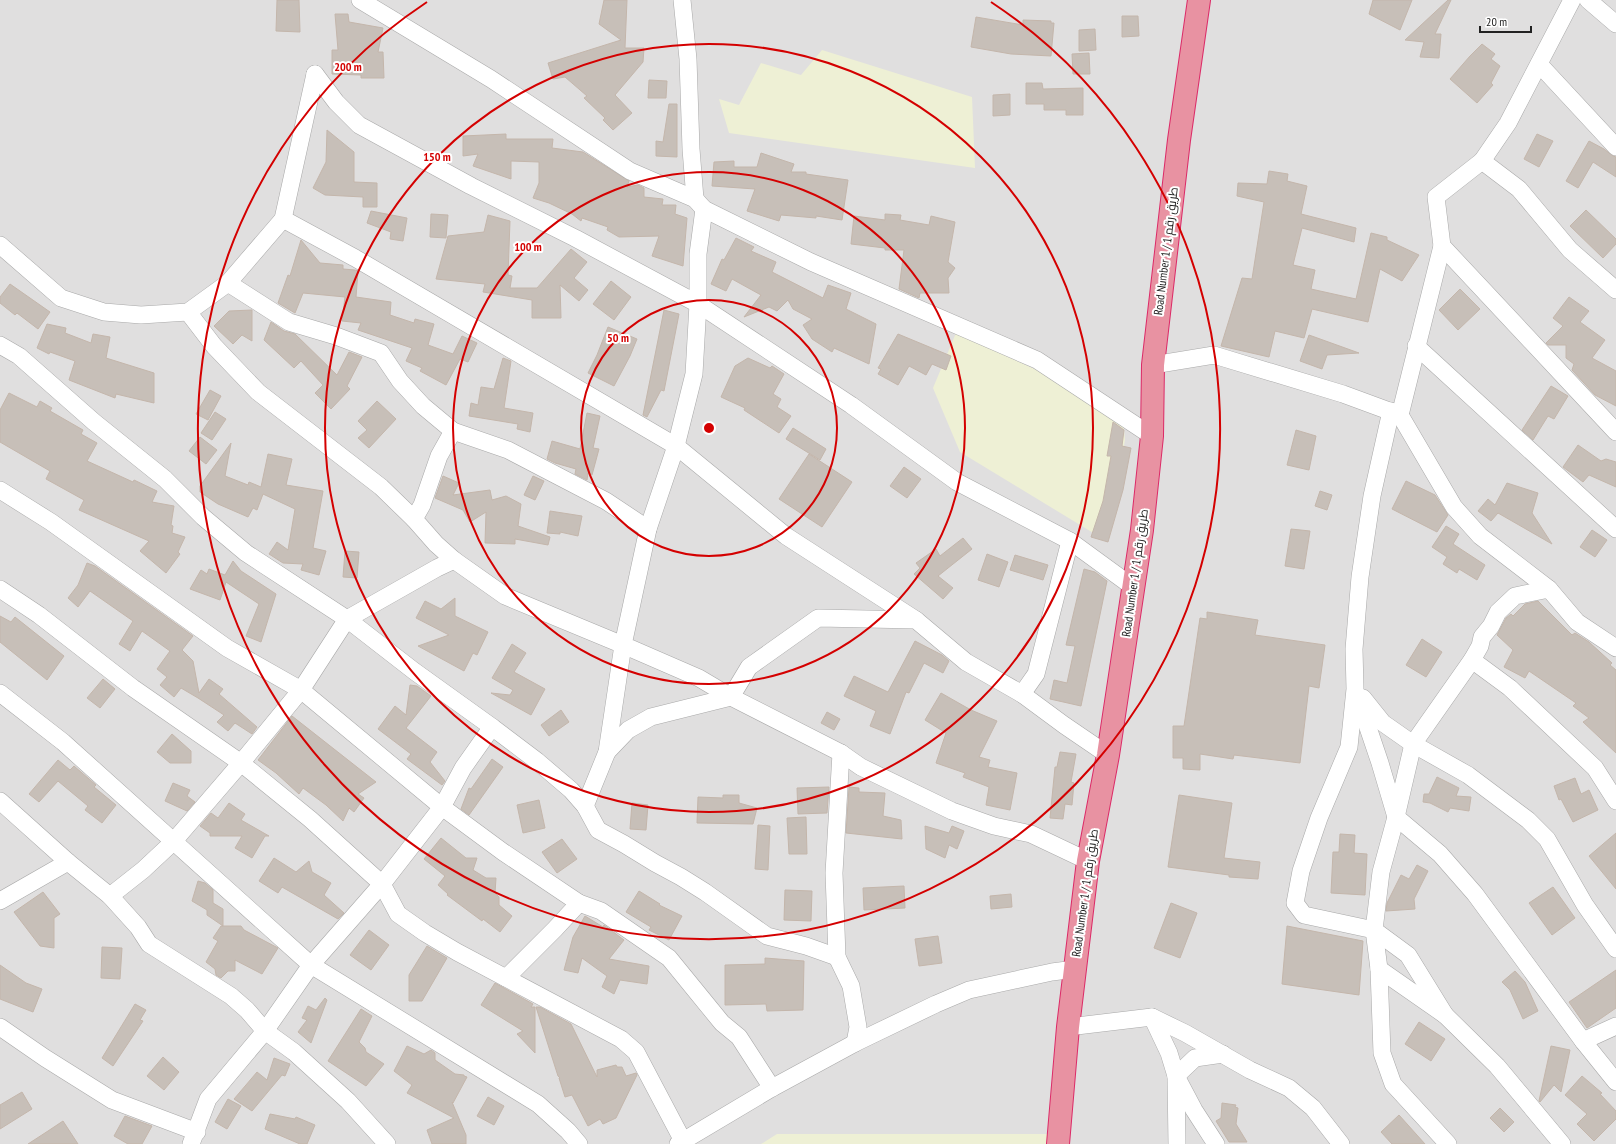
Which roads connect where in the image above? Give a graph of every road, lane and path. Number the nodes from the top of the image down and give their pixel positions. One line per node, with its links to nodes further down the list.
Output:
1 (360, 0): 11 (street)
2 (682, 0): 11 (street)
3 (1189, 0): 6 (street)
4 (1572, 0): 8 (street)
5 (1588, 0): 7 (street)
6 (1198, 10): 21 (highway, Road Number 1 / طريق رقم 1)
7 (1616, 24)
8 (1539, 64): 9 (street); 10 (street)
9 (1616, 147)
10 (1482, 162): 14 (street); 16 (street)
11 (700, 204): 17 (street); 25 (street)
12 (282, 219): 15 (street); 17 (street); 26 (street)
13 (0, 245): 18 (street)
14 (1442, 246): 20 (street); 24 (street)
15 (228, 283): 18 (street); 23 (street)
16 (1616, 290)
17 (698, 304): 26 (street); 31 (street)
18 (188, 312): 28 (street)
19 (0, 345): 36 (street)
20 (1416, 346): 22 (street); 30 (street)
21 (1153, 365): 22 (street); 25 (highway, Road Number 1 / طريق رقم 1)
22 (1395, 413): 35 (street); 41 (street)
23 (453, 431): 28 (street); 29 (street)
24 (1616, 432)
25 (1152, 436): 33 (highway, Road Number 1 / طريق رقم 1)
26 (676, 446): 29 (street); 37 (street)
27 (0, 490): 42 (street)
28 (414, 519): 32 (street)
29 (648, 529): 38 (street)
30 (1616, 529)
31 (1070, 541): 33 (street); 44 (street)
32 (454, 560): 36 (street); 38 (street)
33 (1133, 587): 50 (highway, Road Number 1 / طريق رقم 1)
34 (0, 589): 51 (street)
35 (1549, 589): 39 (street); 40 (street)
36 (347, 619): 42 (street); 46 (street)
37 (916, 620): 44 (street); 45 (street)
38 (623, 645): 45 (street); 48 (street)
39 (1616, 648)
40 (1472, 660): 47 (street); 53 (street)
41 (1355, 689): 47 (street); 56 (street); 64 (street)
42 (301, 690): 51 (street); 55 (street)
43 (0, 693): 57 (street)
44 (1022, 694): 50 (street)
45 (731, 697): 48 (street); 49 (street)
46 (492, 726): 54 (street); 55 (street)
47 (1413, 744): 56 (street); 65 (street)
48 (607, 752): 54 (street)
49 (841, 753): 58 (street); 66 (street)
50 (1108, 755): 58 (highway, Road Number 1 / طريق رقم 1)
51 (241, 763): 57 (street); 60 (street)
52 (0, 801): 59 (street)
53 (1616, 801)
54 (585, 806): 66 (street)
55 (442, 807): 60 (street); 63 (street)
56 (1396, 817): 64 (street); 77 (street)
57 (172, 842): 61 (street); 67 (street)
58 (1088, 861): 68 (highway, Road Number 1 / طريق رقم 1)
59 (68, 862): 61 (street); 62 (street)
60 (382, 884): 67 (street); 70 (street)
61 (110, 896): 76 (street)
62 (0, 901)
63 (579, 903): 70 (street); 82 (street)
64 (1374, 930): 69 (street); 71 (street)
65 (1616, 949)
66 (837, 957): 78 (street)
67 (311, 965): 76 (street); 86 (street)
68 (1075, 970): 75 (highway, Road Number 1 / طريق رقم 1); 78 (street)
69 (1379, 970): 71 (street); 91 (street)
70 (506, 978): 84 (street)
71 (1445, 1015): 92 (street)
72 (1152, 1017): 75 (street); 79 (street); 80 (street)
73 (1616, 1026): 77 (street)
74 (0, 1027): 83 (street)
75 (1068, 1027): 87 (highway, Road Number 1 / طريق رقم 1)
76 (265, 1031): 83 (street); 85 (street)
77 (1583, 1041): 81 (street)
78 (855, 1043): 82 (street)
79 (1223, 1054): 80 (street); 90 (street)
80 (1176, 1076): 88 (street); 89 (street)
81 (1616, 1082)
82 (772, 1088): 84 (street)
83 (194, 1138)
84 (680, 1143)
85 (387, 1144)
86 (579, 1144)
87 (1058, 1144)
88 (1177, 1144)
89 (1216, 1144)
90 (1341, 1144)
91 (1448, 1144)
92 (1562, 1144)

